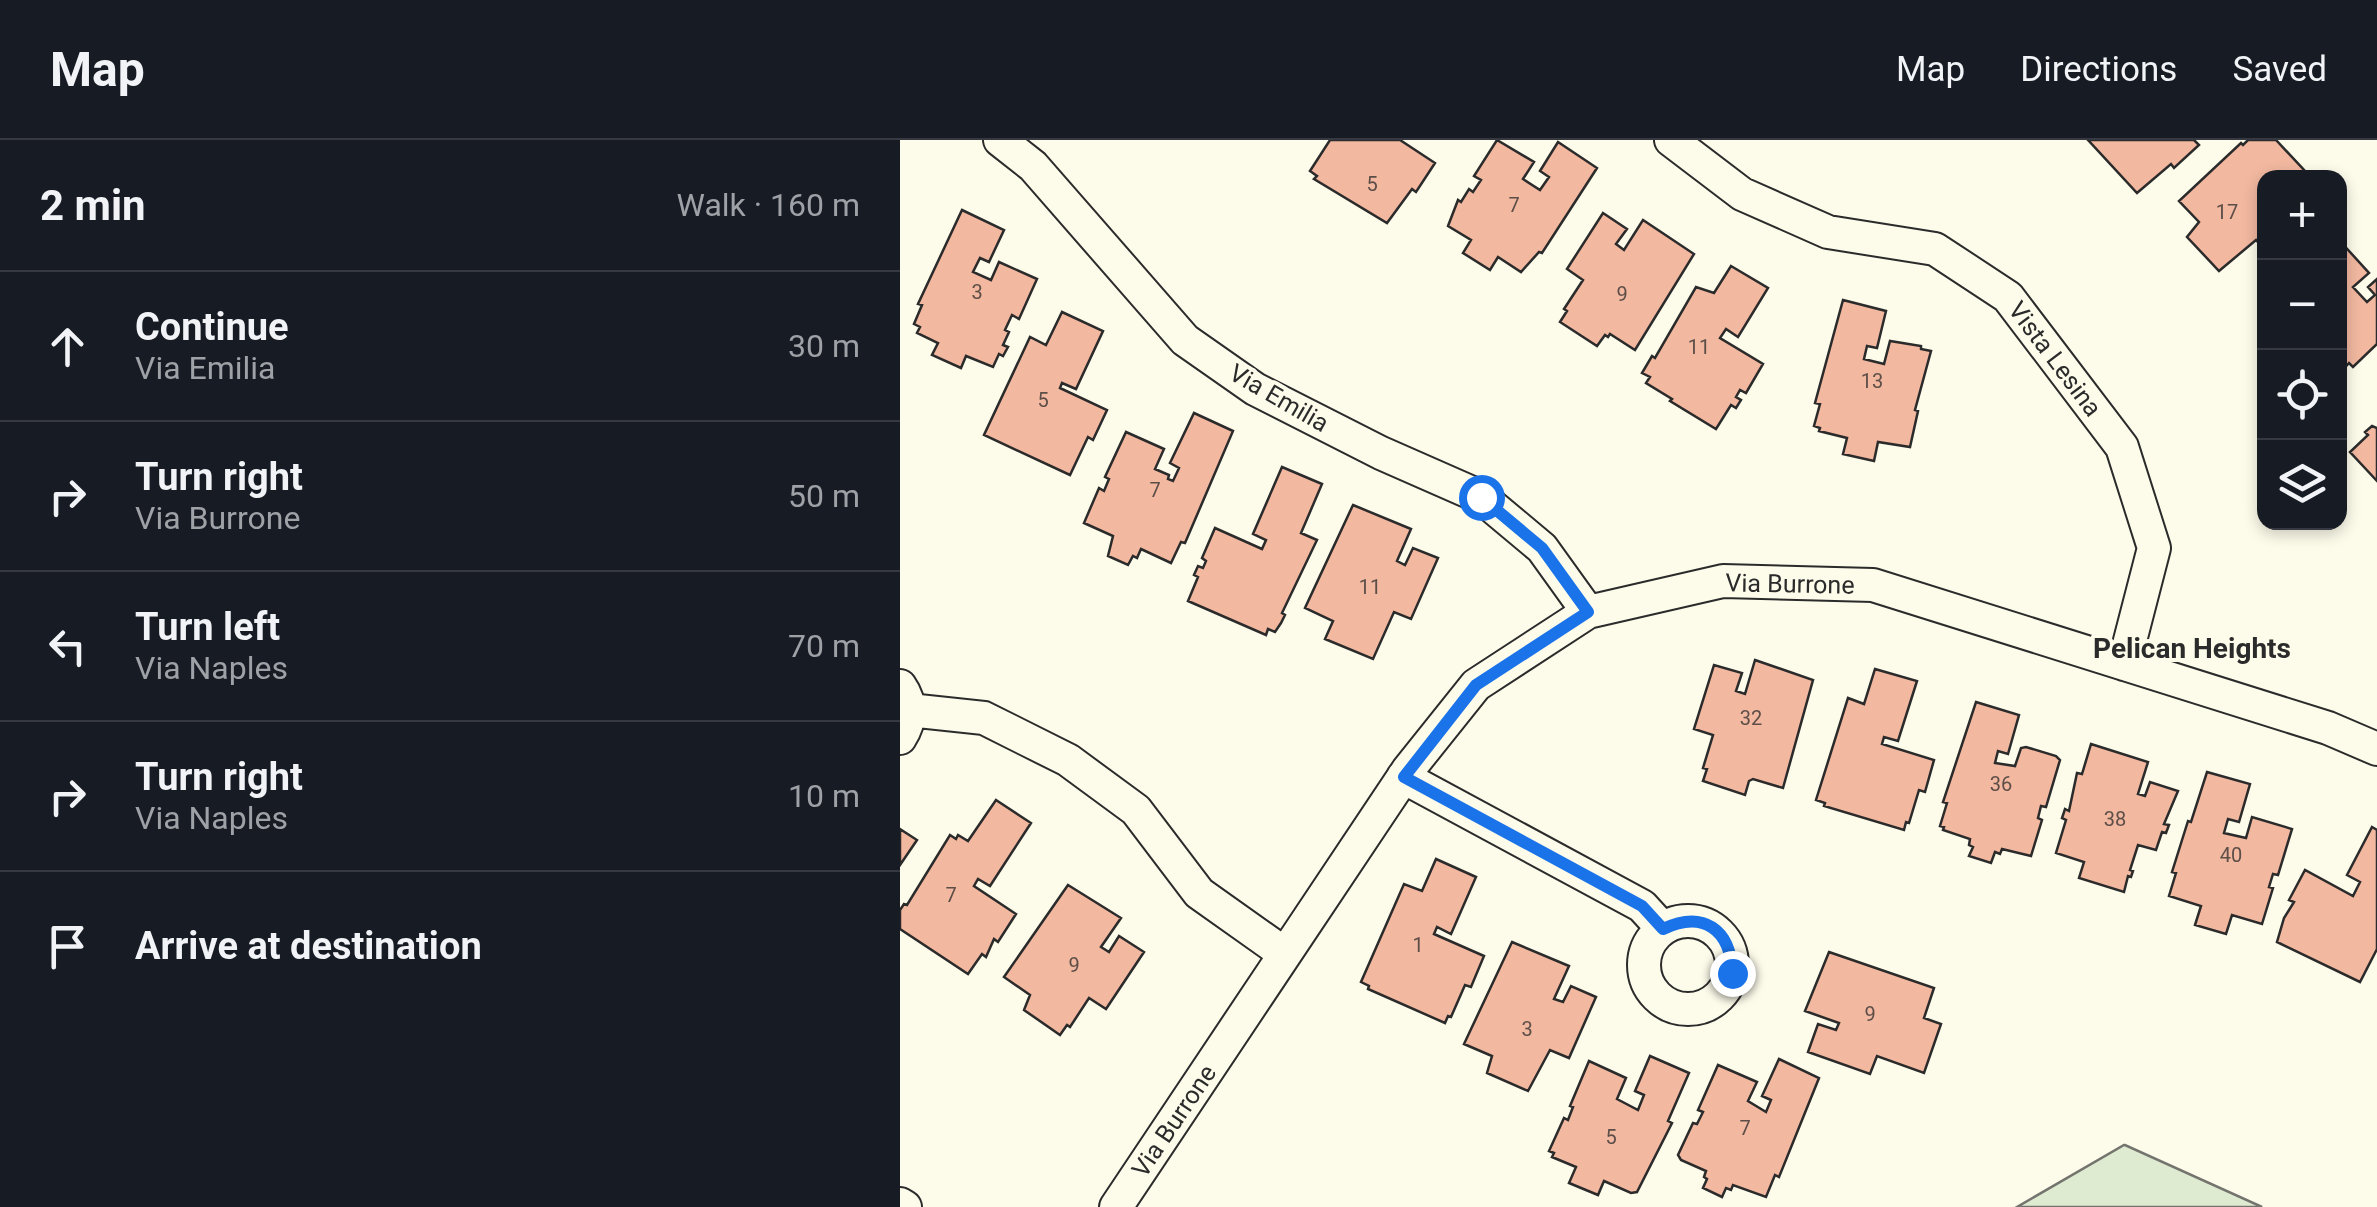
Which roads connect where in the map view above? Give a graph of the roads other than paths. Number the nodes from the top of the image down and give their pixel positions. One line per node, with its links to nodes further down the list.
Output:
1 (1000, 140): 3 (street, Via Emilia)
2 (1671, 140): 4 (street, Vista Lesina)
3 (1588, 612): 4 (street, Via Burrone); 7 (street, Via Burrone)
4 (2124, 664): 6 (street, Via Burrone)
5 (903, 711): 9 (street)
6 (2377, 749)
7 (1404, 777): 8 (street); 9 (street, Via Burrone)
8 (1663, 929)
9 (1285, 954): 10 (street, Via Burrone)
10 (1116, 1207)

